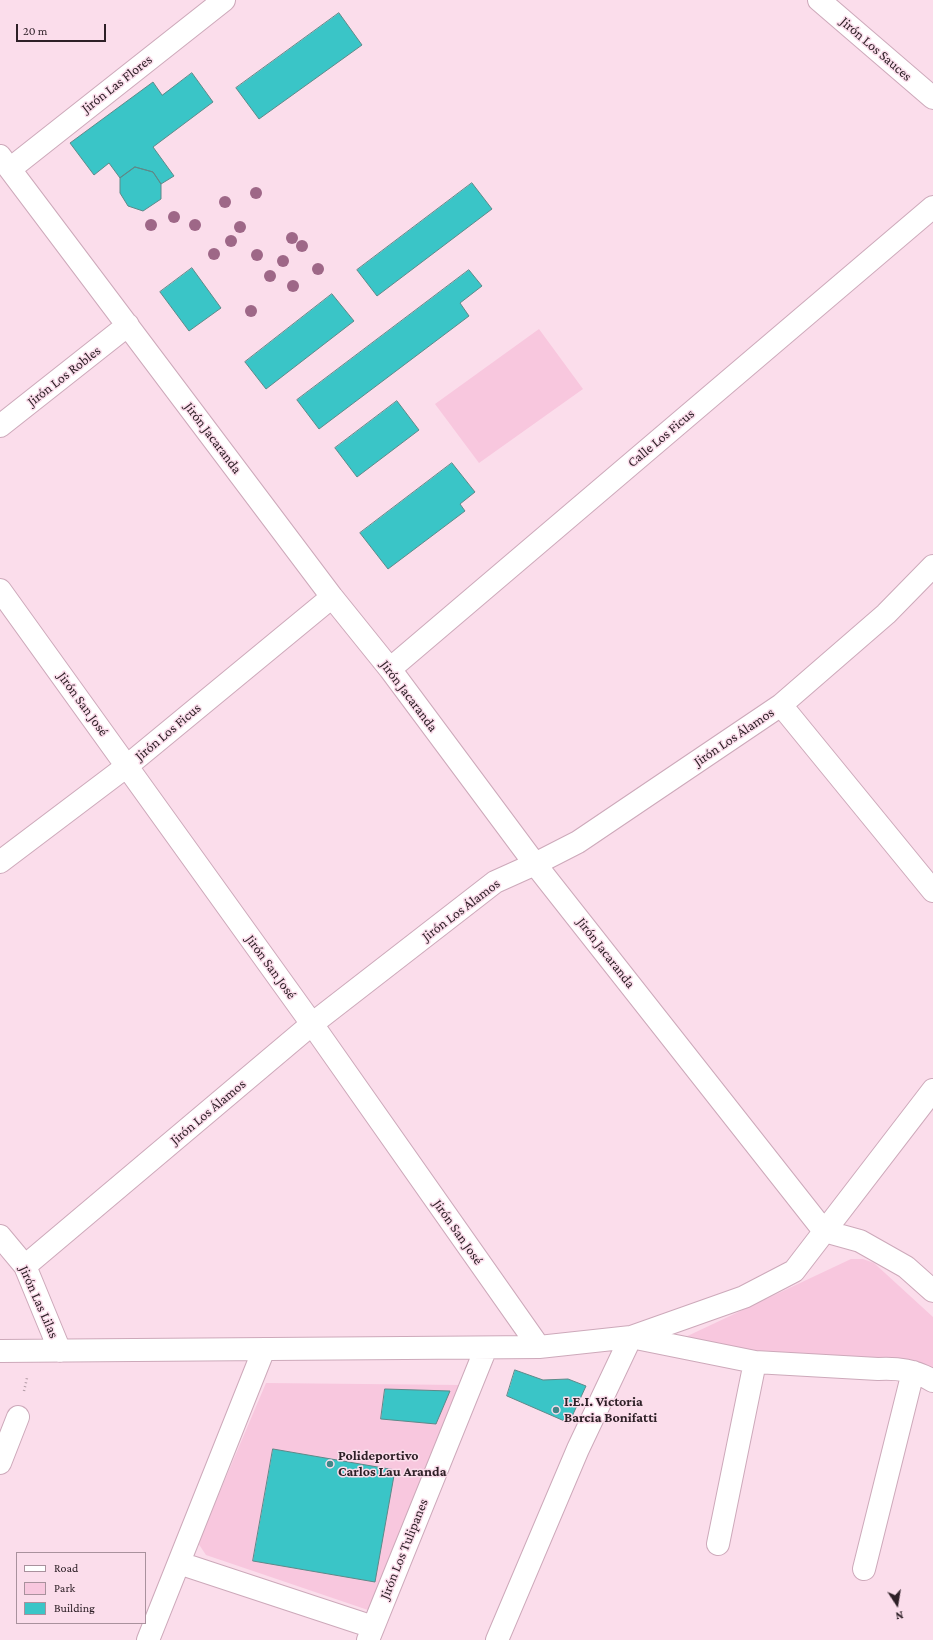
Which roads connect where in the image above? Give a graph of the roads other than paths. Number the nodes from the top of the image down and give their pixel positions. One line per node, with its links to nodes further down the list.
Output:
1 (224, 0): 4 (street, Jirón Las Flores)
2 (819, 0): 3 (street, Jirón Los Sauces)
3 (933, 98)
4 (5, 162): 6 (street, Jirón Jacaranda)
5 (933, 207): 11 (street, Calle Los Ficus)
6 (128, 325): 7 (street, Jirón Los Robles); 10 (street, Jirón Jacaranda)
7 (0, 426)
8 (933, 566): 12 (street, Jirón Los Álamos)
9 (0, 590): 13 (street, Jirón San José)
10 (332, 597): 11 (street, Jirón Jacaranda); 13 (street, Jirón Los Ficus)
11 (390, 669): 15 (street, Jirón Jacaranda)
12 (781, 705): 15 (street, Jirón Los Álamos); 16 (street)
13 (127, 766): 14 (street, Jirón Los Ficus); 17 (street, Jirón San José)
14 (0, 862)
15 (535, 864): 17 (street, Jirón Los Álamos); 19 (street, Jirón Jacaranda)
16 (933, 891)
17 (312, 1024): 21 (street, Jirón Los Álamos); 24 (street, Jirón San José)
18 (933, 1090): 19 (street)
19 (824, 1231): 22 (street); 23 (street)
20 (0, 1236): 21 (street, Jirón Las Lilas)
21 (25, 1266): 27 (street, Jirón Las Lilas)
22 (933, 1291)
23 (631, 1337): 24 (street); 29 (street); 39 (street)
24 (539, 1347): 25 (street)
25 (486, 1348): 26 (street); 37 (street, Jirón Los Tulipanes)
26 (264, 1349): 27 (street); 35 (street)
27 (60, 1350): 28 (street)
28 (0, 1352)
29 (755, 1362): 30 (street); 34 (street)
30 (913, 1372): 31 (street); 36 (street)
31 (933, 1381)
32 (18, 1417): 33 (street)
33 (0, 1463)
34 (718, 1544)
35 (179, 1563): 37 (street); 38 (street)
36 (864, 1569)
37 (370, 1634)
38 (148, 1640)
39 (497, 1640)

